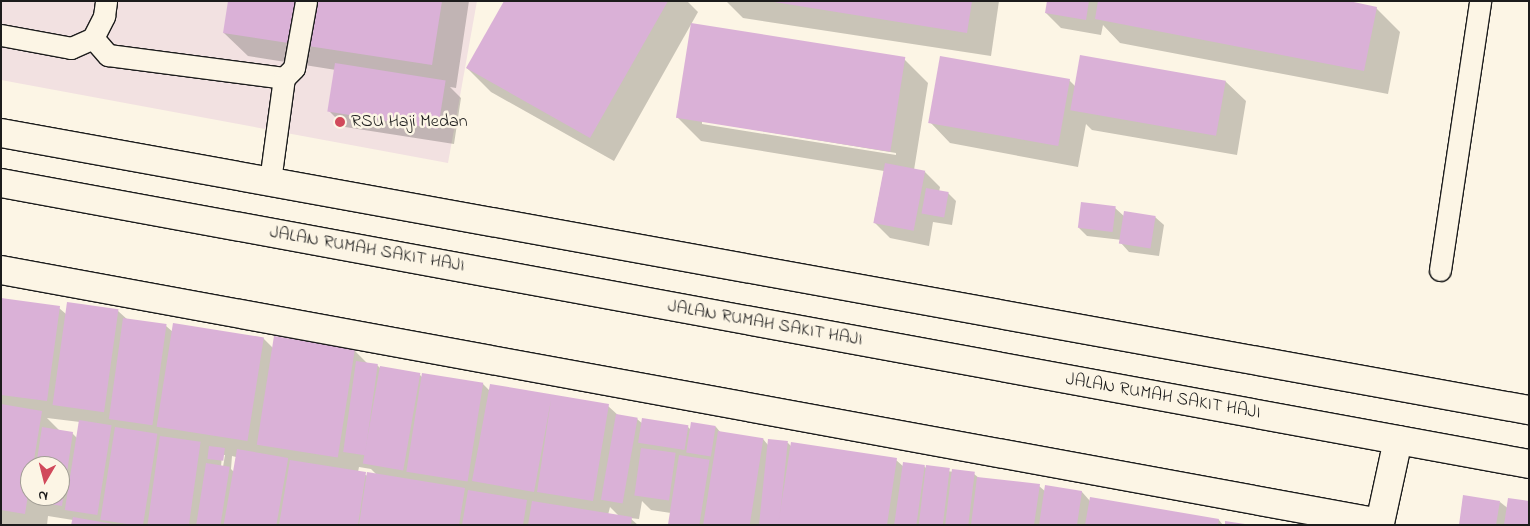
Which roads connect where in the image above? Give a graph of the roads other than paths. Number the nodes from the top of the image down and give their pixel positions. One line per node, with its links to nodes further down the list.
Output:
1 (106, 1): 5 (lane)
2 (306, 1): 6 (lane)
3 (1480, 1): 11 (lane)
4 (1, 35): 5 (lane)
5 (93, 38): 6 (lane)
6 (284, 78): 8 (lane)
7 (1, 133): 8 (street)
8 (270, 181): 12 (street)
9 (1, 183): 13 (street, JALAN RUMAH SAKIT HAJI)
10 (1, 270): 15 (street)
11 (1440, 270)
12 (1529, 410)
13 (1398, 440): 14 (street, JALAN RUMAH SAKIT HAJI); 15 (street)
14 (1529, 464)
15 (1380, 524)

